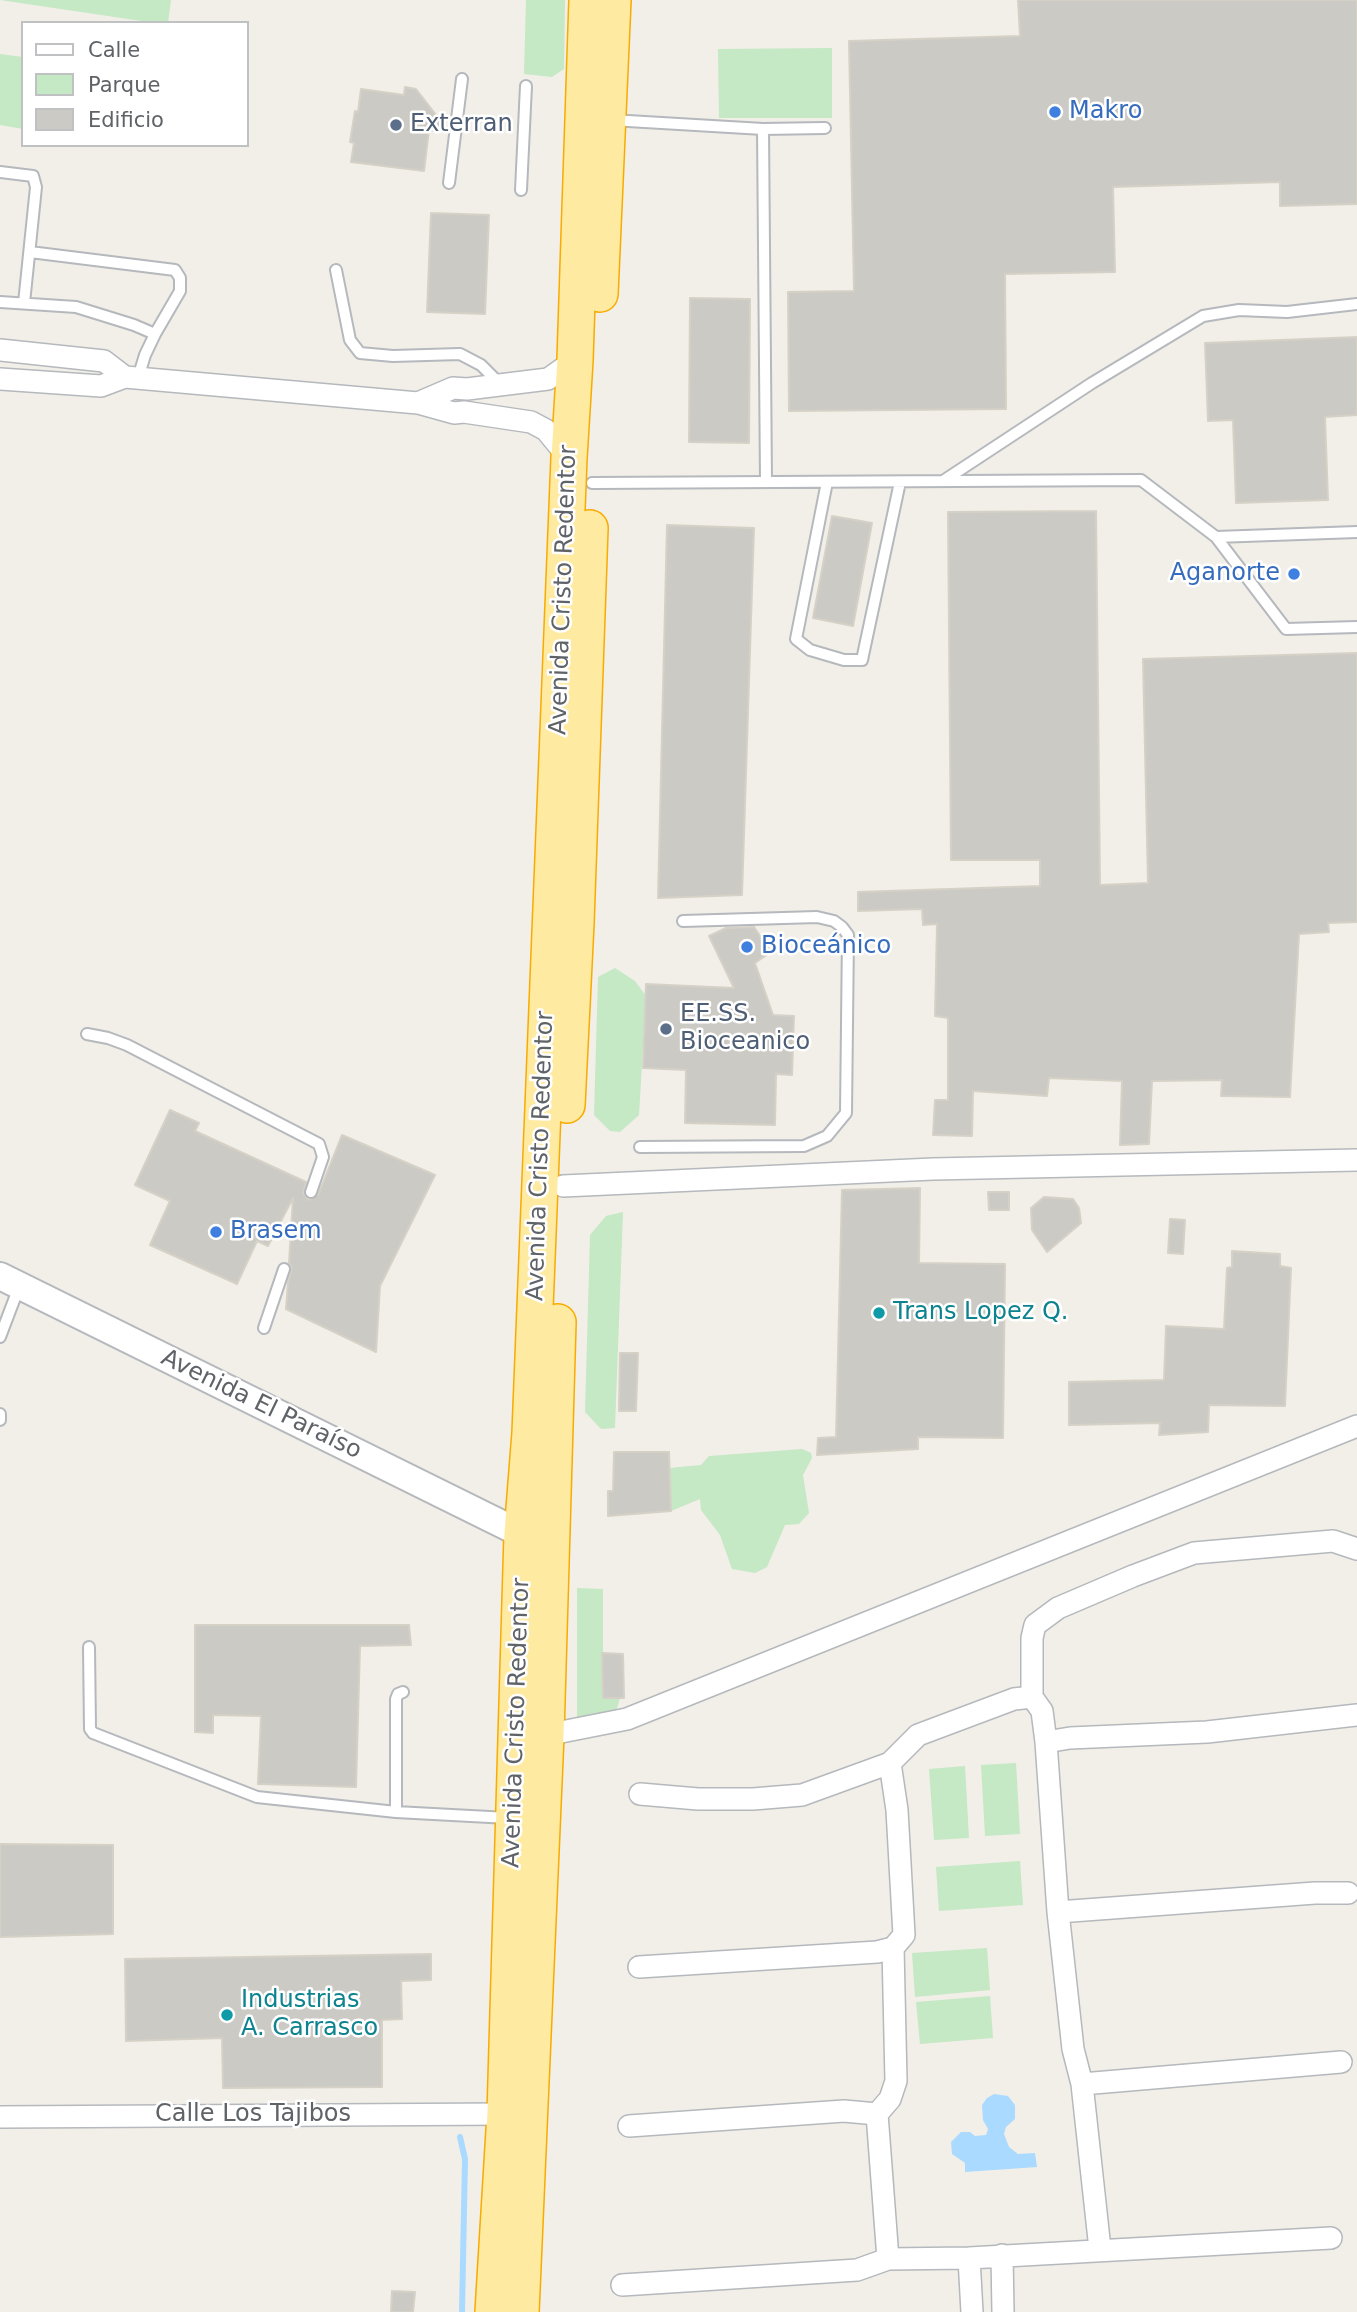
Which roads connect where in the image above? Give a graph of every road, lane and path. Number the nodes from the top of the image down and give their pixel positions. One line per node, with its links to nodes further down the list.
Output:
1 (587, 0): 18 (highway, Avenida Cristo Redentor)
2 (612, 0): 5 (highway, Avenida Cristo Redentor)
3 (462, 79): 9 (lane)
4 (526, 86): 10 (lane)
5 (608, 120): 7 (lane); 23 (highway, Avenida Cristo Redentor)
6 (825, 128): 7 (lane)
7 (763, 129): 24 (lane)
8 (0, 172): 11 (lane)
9 (449, 183)
10 (521, 190)
11 (30, 253): 14 (lane); 16 (lane)
12 (336, 270): 21 (lane)
13 (0, 302): 14 (lane)
14 (24, 303): 16 (lane)
15 (1357, 304): 25 (lane)
16 (155, 334): 19 (lane)
17 (0, 350): 19 (street)
18 (575, 360): 21 (street); 23 (highway, Avenida Cristo Redentor)
19 (131, 377): 20 (street); 22 (street)
20 (0, 379)
21 (500, 384): 22 (street)
22 (418, 403): 23 (street)
23 (580, 470): 24 (lane); 35 (highway, Avenida Cristo Redentor); 44 (highway, Avenida Cristo Redentor)
24 (766, 481): 26 (lane)
25 (943, 481): 27 (lane); 29 (lane)
26 (827, 482): 27 (lane); 27 (lane)
27 (900, 482)
28 (1357, 532): 29 (lane)
29 (1216, 537): 30 (lane)
30 (1357, 626)
31 (683, 921): 33 (lane)
32 (87, 1034): 36 (lane)
33 (640, 1147)
34 (1357, 1160): 35 (street)
35 (562, 1186): 50 (highway, Avenida Cristo Redentor)
36 (311, 1192)
37 (284, 1269): 39 (lane)
38 (10, 1280): 40 (lane); 44 (street, Avenida El Paraíso)
39 (264, 1328)
40 (0, 1337)
41 (0, 1414): 42 (lane)
42 (0, 1420)
43 (1357, 1426): 50 (street)
44 (522, 1534): 55 (highway, Avenida Cristo Redentor)
45 (1357, 1549): 48 (street)
46 (89, 1647): 54 (lane)
47 (403, 1692): 54 (lane)
48 (1032, 1697): 51 (street); 52 (street)
49 (1357, 1715): 51 (street)
50 (546, 1735): 72 (highway, Avenida Cristo Redentor)
51 (1046, 1742): 57 (street)
52 (890, 1763): 53 (street); 58 (street)
53 (640, 1794)
54 (396, 1812): 55 (lane)
55 (514, 1818): 62 (highway, Avenida Cristo Redentor)
56 (1348, 1893): 57 (street)
57 (1058, 1912): 61 (street)
58 (893, 1948): 59 (street); 63 (street)
59 (639, 1967)
60 (1341, 2062): 61 (street)
61 (1083, 2084): 67 (street)
62 (505, 2113): 64 (street, Calle Los Tajibos); 72 (highway, Avenida Cristo Redentor)
63 (877, 2114): 65 (street); 70 (street)
64 (0, 2117)
65 (629, 2126)
66 (1331, 2238): 67 (street)
67 (1100, 2249): 68 (street)
68 (1002, 2255): 69 (street); 74 (street)
69 (969, 2258): 70 (street); 73 (street)
70 (888, 2259): 71 (street)
71 (622, 2285)
72 (515, 2311)
73 (972, 2312)
74 (1003, 2312)

